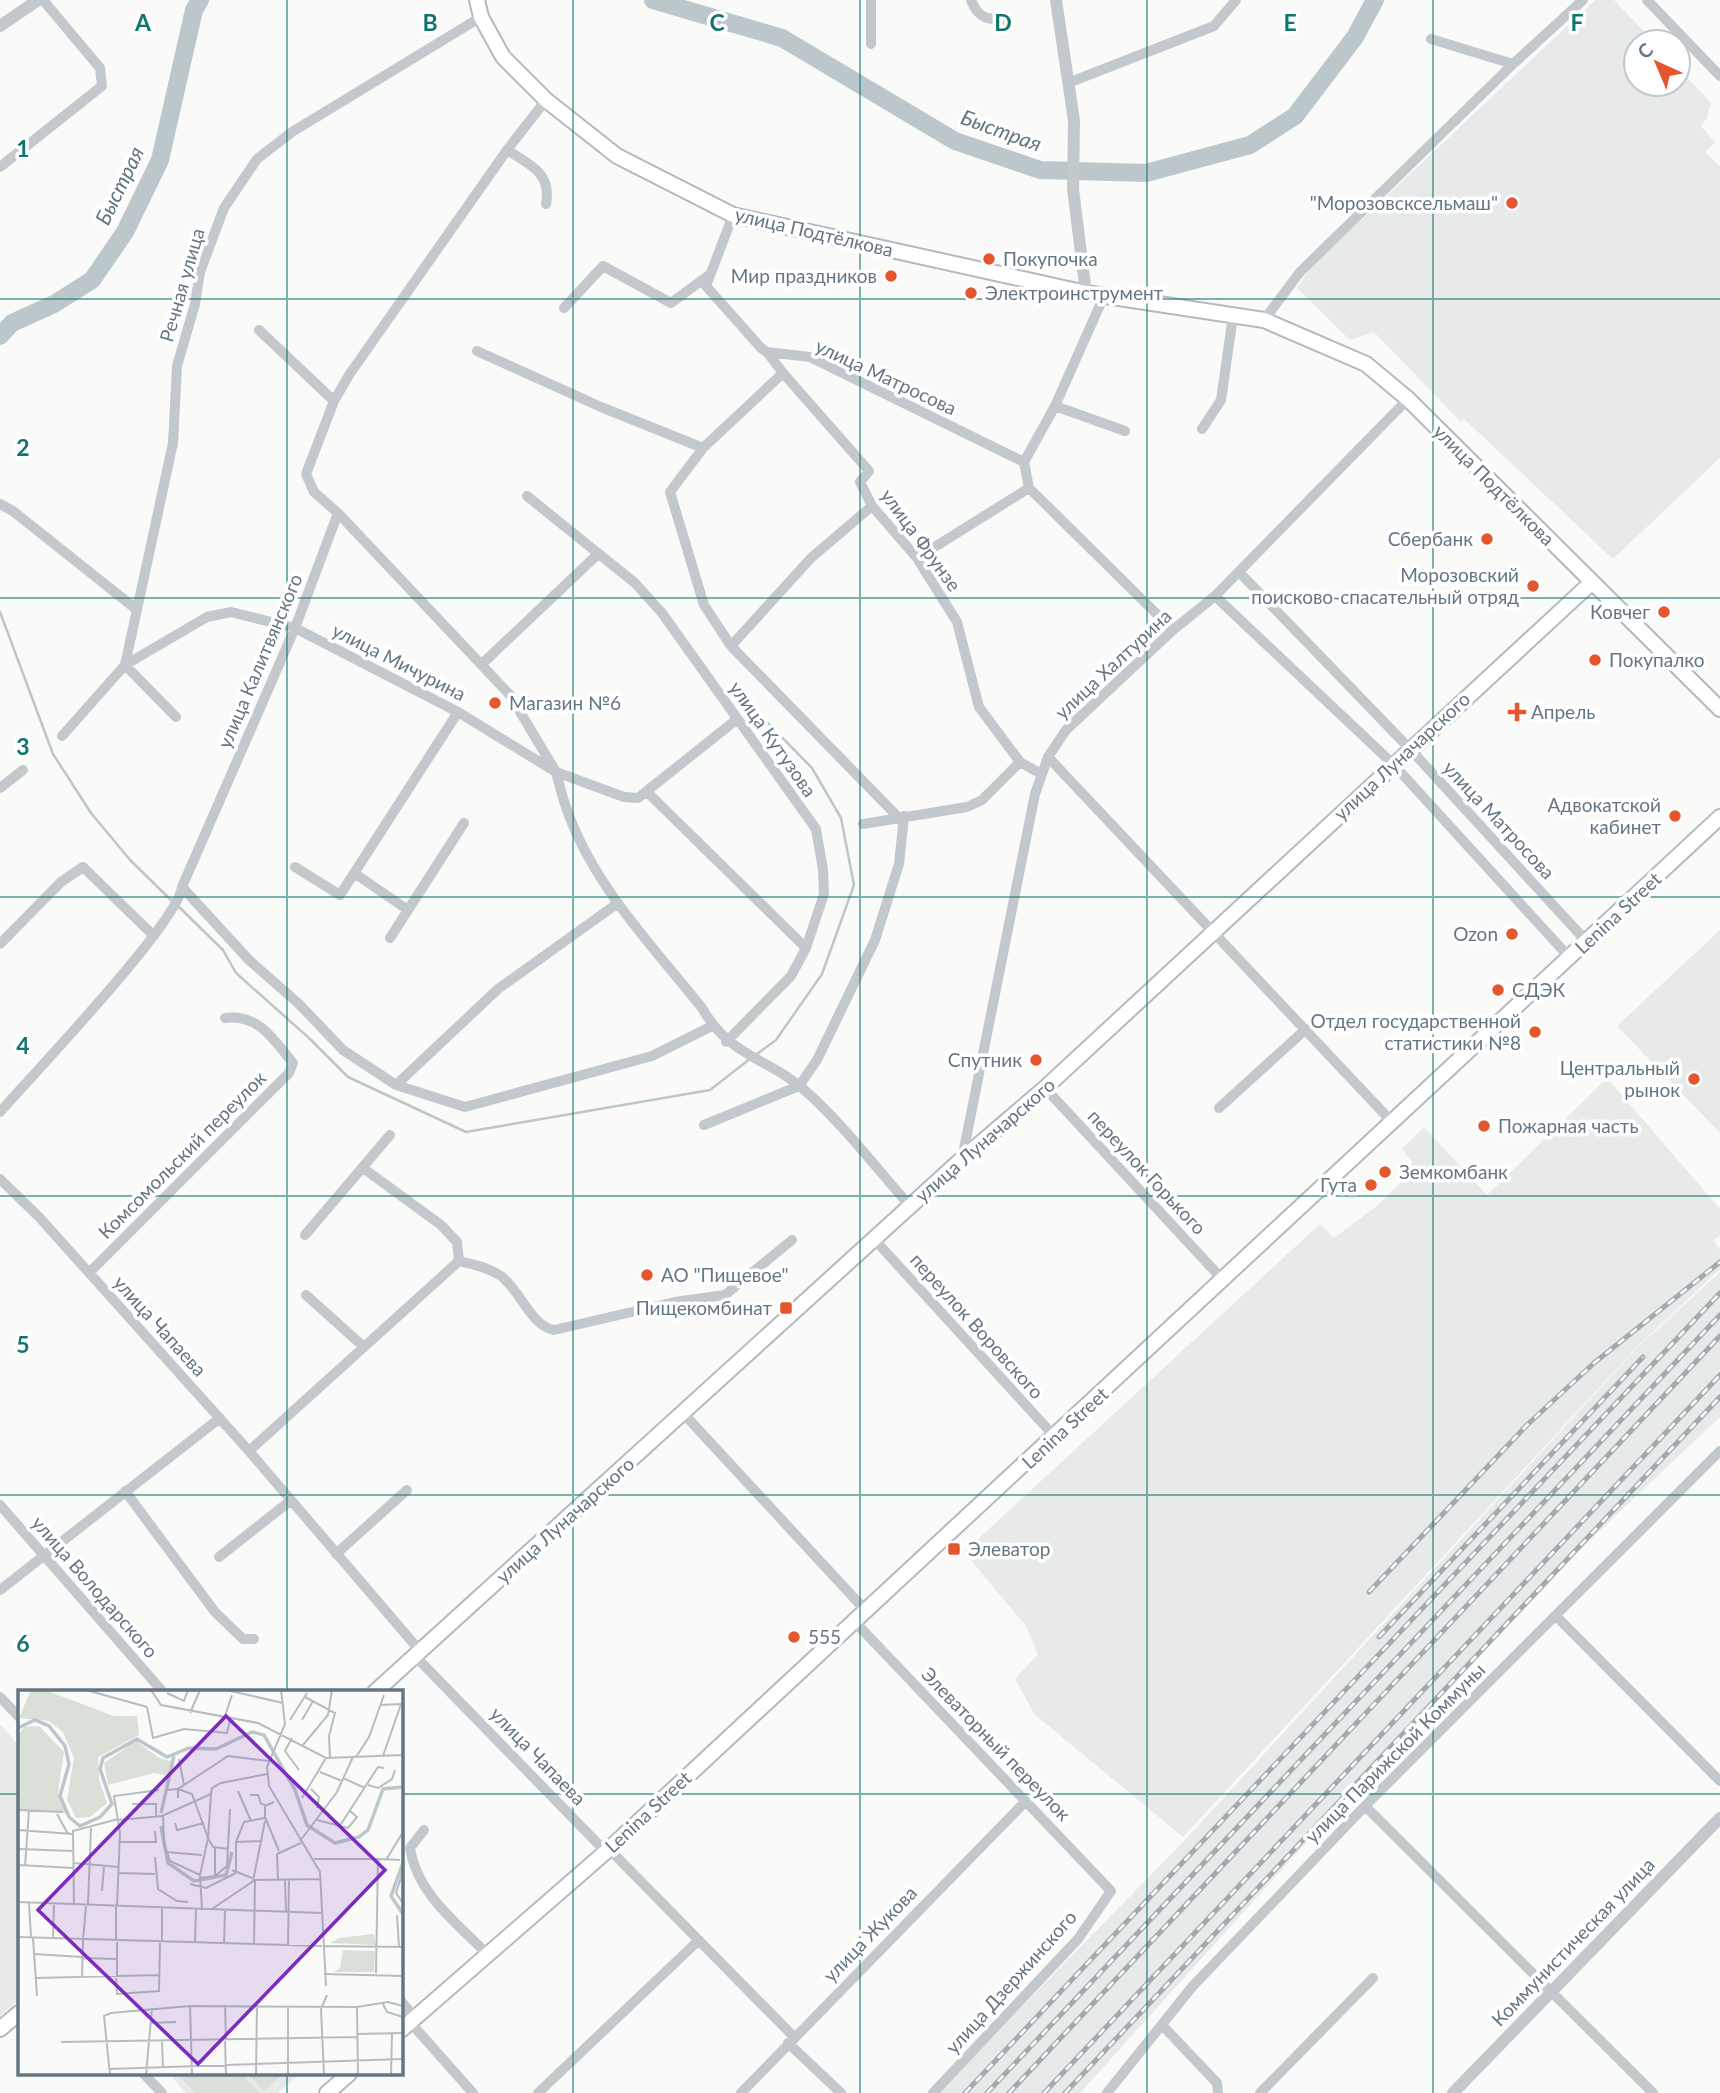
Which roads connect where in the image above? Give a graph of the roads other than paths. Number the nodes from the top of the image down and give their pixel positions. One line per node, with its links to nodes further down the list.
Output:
1 (41, 0): 11 (street); 19 (street)
2 (477, 0): 9 (main road, улица Подтёлкова)
3 (871, 0): 13 (street)
4 (971, 0): 10 (street)
5 (1056, 0): 16 (street)
6 (1583, 0): 14 (street)
7 (1647, 0): 15 (street)
8 (1231, 2): 16 (street)
9 (481, 17): 17 (main road, улица Подтёлкова); 49 (street, Речная улица)
10 (1008, 20)
11 (1, 22)
12 (1431, 39): 14 (street)
13 (871, 44)
14 (1513, 64): 27 (street)
15 (1720, 76)
16 (1068, 83): 23 (street)
17 (546, 100): 18 (street); 21 (main road, улица Подтёлкова)
18 (507, 150): 20 (street); 33 (street)
19 (0, 167)
20 (546, 204)
21 (733, 215): 22 (street); 23 (main road, улица Подтёлкова)
22 (711, 274): 25 (street); 30 (street)
23 (1086, 293): 24 (main road, улица Подтёлкова)
24 (1104, 296): 26 (main road, улица Подтёлкова); 34 (street)
25 (564, 308)
26 (1233, 316): 27 (main road, улица Подтёлкова); 35 (street)
27 (1264, 320): 32 (main road, улица Подтёлкова)
28 (259, 330): 33 (street)
29 (477, 351): 37 (street)
30 (767, 352): 31 (street); 38 (street, улица Матросова)
31 (783, 373): 37 (street, улица Кутузова); 42 (street, улица Фрунзе)
32 (1408, 399): 46 (street, улица Халтурина); 47 (main road, улица Подтёлкова)
33 (334, 401): 43 (street)
34 (1055, 406): 36 (street); 38 (street)
35 (1202, 429)
36 (1125, 431)
37 (703, 448): 52 (street, улица Кутузова)
38 (1024, 462): 39 (street)
39 (1029, 488): 45 (street); 51 (street)
40 (527, 496): 44 (street, улица Кутузова)
41 (0, 504): 49 (street)
42 (873, 506): 45 (street, улица Фрунзе); 52 (street)
43 (338, 513): 50 (street, улица Калитвянского); 53 (street)
44 (598, 554): 53 (street); 58 (street, улица Кутузова)
45 (917, 558): 62 (street, улица Фрунзе)
46 (1238, 572): 48 (street, улица Халтурина); 60 (street, улица Матросова)
47 (1591, 583): 55 (main road, улица Подтёлкова); 60 (main road, улица Луначарского)
48 (1215, 596): 51 (street, улица Халтурина); 63 (street, улица Матросова)
49 (136, 609): 54 (street, Речная улица)
50 (295, 628): 54 (street, улица Мичурина); 56 (street, улица Мичурина); 75 (street, улица Калитвянского)
51 (1173, 630): 61 (street, улица Халтурина)
52 (731, 646): 69 (street, улица Кутузова)
53 (483, 663): 65 (street)
54 (125, 665): 57 (street); 59 (street)
55 (1720, 709)
56 (458, 712): 65 (street, улица Мичурина); 74 (street)
57 (176, 717)
58 (736, 720): 68 (street); 83 (street, улица Кутузова)
59 (62, 736)
60 (1409, 749): 63 (main road, улица Луначарского); 81 (street, улица Матросова)
61 (1048, 757): 66 (street, улица Халтурина); 78 (street)
62 (1020, 762): 66 (street, улица Фрунзе); 69 (street)
63 (1393, 764): 78 (main road, улица Луначарского); 84 (street, улица Матросова)
64 (23, 770): 67 (street)
65 (556, 772): 68 (street, улица Мичурина); 76 (street)
66 (1041, 774): 97 (street, улица Халтурина)
67 (0, 788)
68 (646, 792): 83 (street)
69 (901, 817): 72 (street); 90 (street)
70 (1720, 817): 81 (main road, Lenina Street)
71 (464, 823): 77 (street)
72 (863, 824)
73 (295, 867): 74 (street)
74 (354, 873): 77 (street)
75 (182, 892): 79 (street, улица Калитвянского); 89 (street)
76 (618, 903): 86 (street); 89 (street)
77 (408, 910): 80 (street)
78 (1214, 929): 87 (street); 91 (main road, улица Луначарского)
79 (156, 933): 82 (street); 93 (street, улица Калитвянского)
80 (390, 938)
81 (1587, 943): 84 (main road, Lenina Street)
82 (0, 944)
83 (806, 948): 88 (street, улица Кутузова)
84 (1570, 958): 94 (main road, Lenina Street)
85 (225, 1018): 105 (street, Комсомольский переулок)
86 (712, 1026): 88 (street); 89 (street)
87 (1306, 1029): 92 (street); 94 (street)
88 (726, 1042): 90 (street)
89 (396, 1085)
90 (799, 1086): 95 (street); 100 (street)
91 (1045, 1088): 97 (main road, улица Луначарского); 106 (street, переулок Горького)
92 (1219, 1108)
93 (0, 1112)
94 (1393, 1123): 106 (main road, Lenina Street)
95 (704, 1125)
96 (390, 1135): 98 (street)
97 (962, 1159): 100 (main road, улица Луначарского)
98 (363, 1168): 101 (street); 104 (street)
99 (0, 1179): 105 (street, улица Чапаева)
100 (910, 1206): 102 (main road, улица Луначарского)
101 (305, 1235)
102 (874, 1239): 109 (main road, улица Луначарского); 111 (street, переулок Воровского)
103 (792, 1240): 104 (street)
104 (459, 1261): 108 (street)
105 (89, 1273): 110 (street, улица Чапаева)
106 (1223, 1280): 111 (main road, Lenina Street)
107 (306, 1295): 108 (street)
108 (364, 1347): 112 (street)
109 (683, 1413): 122 (street); 126 (main road, улица Луначарского)
110 (220, 1418): 112 (street, улица Чапаева); 115 (street)
111 (1055, 1437): 122 (main road, Lenina Street)
112 (249, 1451): 116 (street, улица Чапаева)
113 (1720, 1451): 123 (street, улица Парижской Коммуны)
114 (407, 1490): 119 (street)
115 (125, 1492): 118 (street); 125 (street)
116 (290, 1501): 119 (street, улица Чапаева); 120 (street)
117 (0, 1505): 118 (street, улица Володарского)
118 (45, 1553): 121 (street); 127 (street, улица Володарского)
119 (335, 1554): 126 (street, улица Чапаева)
120 (219, 1557)
121 (0, 1590)
122 (867, 1612): 124 (main road, Lenina Street)
123 (1556, 1616): 131 (street); 133 (street, улица Парижской Коммуны)
124 (855, 1622): 132 (street, Элеваторный переулок); 136 (main road, Lenina Street)
125 (254, 1639)
126 (418, 1654): 128 (main road, улица Луначарского); 136 (street, улица Чапаева)
127 (161, 1690)
128 (378, 1690)
129 (0, 1697): 130 (street)
130 (18, 1716)
131 (1720, 1781)
132 (1026, 1801): 137 (street, Элеваторный переулок); 147 (street, улица Жукова)
133 (1365, 1806): 141 (street); 145 (street, улица Парижской Коммуны)
134 (1720, 1818): 141 (street, Коммунистическая улица)
135 (424, 1829): 139 (street)
136 (607, 1851): 138 (street, улица Чапаева); 139 (main road, Lenina Street)
137 (1111, 1891): 156 (street, улица Дзержинского)
138 (699, 1940): 147 (street, улица Чапаева); 153 (street)
139 (487, 1954): 144 (main road, Lenina Street)
140 (1373, 1978): 159 (street)
141 (1553, 1992): 160 (street, Коммунистическая улица); 161 (street)
142 (402, 2004): 144 (street)
143 (18, 2014): 146 (main road)
144 (409, 2023): 152 (street)
145 (1162, 2025): 157 (street, улица Парижской Коммуны); 158 (street)
146 (0, 2029)
147 (791, 2040): 154 (street, улица Жукова); 155 (street, улица Чапаева)
148 (146, 2076): 150 (street)
149 (347, 2076): 151 (main road)
150 (162, 2093)
151 (327, 2093)
152 (473, 2093)
153 (538, 2093)
154 (741, 2093)
155 (841, 2093)
156 (933, 2093)
157 (1107, 2093)
158 (1218, 2093)
159 (1260, 2093)
160 (1453, 2093)
161 (1653, 2093)

